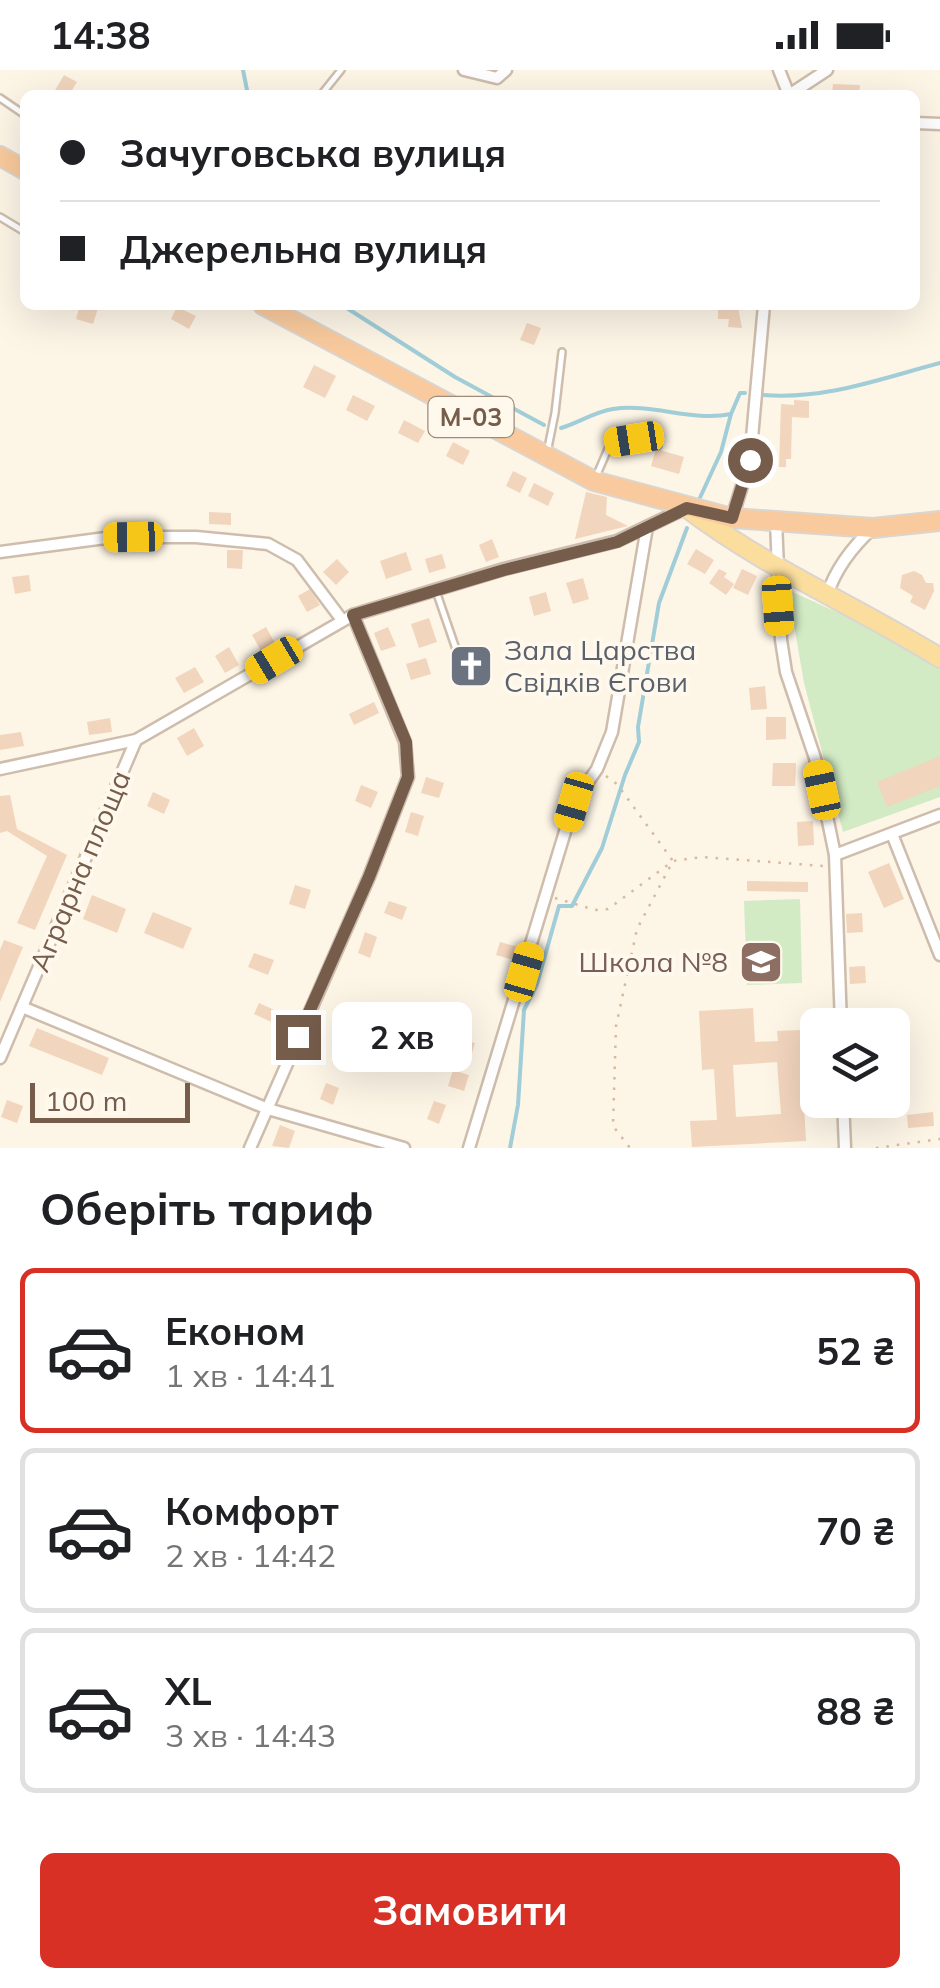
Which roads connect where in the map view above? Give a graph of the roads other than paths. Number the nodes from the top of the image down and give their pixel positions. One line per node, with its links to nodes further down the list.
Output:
1 (341, 70): 5 (lane)
2 (464, 70): 3 (street)
3 (506, 70)
4 (826, 70): 6 (street)
5 (326, 90)
6 (797, 90)
7 (272, 310): 11 (highway, М-03)
8 (764, 310): 14 (street)
9 (562, 352): 11 (lane)
10 (658, 446): 12 (lane)
11 (546, 456): 12 (highway, М-03)
12 (594, 481): 13 (highway, М-03)
13 (687, 508): 14 (highway, М-03); 17 (street); 20 (main road)
14 (732, 518): 15 (highway, М-03)
15 (776, 520): 18 (highway, М-03); 20 (street)
16 (940, 520): 18 (highway, М-03)
17 (647, 527): 21 (street); 39 (street)
18 (873, 528): 22 (street)
19 (0, 552): 23 (street)
20 (777, 568): 22 (main road); 30 (street)
21 (436, 591): 23 (street); 24 (lane)
22 (827, 596): 25 (main road)
23 (348, 618): 26 (street); 35 (street)
24 (456, 650)
25 (940, 658)
26 (136, 740): 27 (street); 32 (street, Аграрна площа)
27 (0, 769)
28 (940, 814): 29 (street)
29 (892, 834): 30 (street); 31 (street)
30 (835, 861): 33 (street)
31 (940, 955)
32 (22, 1007): 34 (street, Аграрна площа); 35 (street)
33 (840, 1008)
34 (0, 1058)
35 (268, 1109): 37 (street); 38 (street)
36 (844, 1118): 40 (street)
37 (250, 1148)
38 (404, 1148)
39 (469, 1148)
40 (845, 1148)

